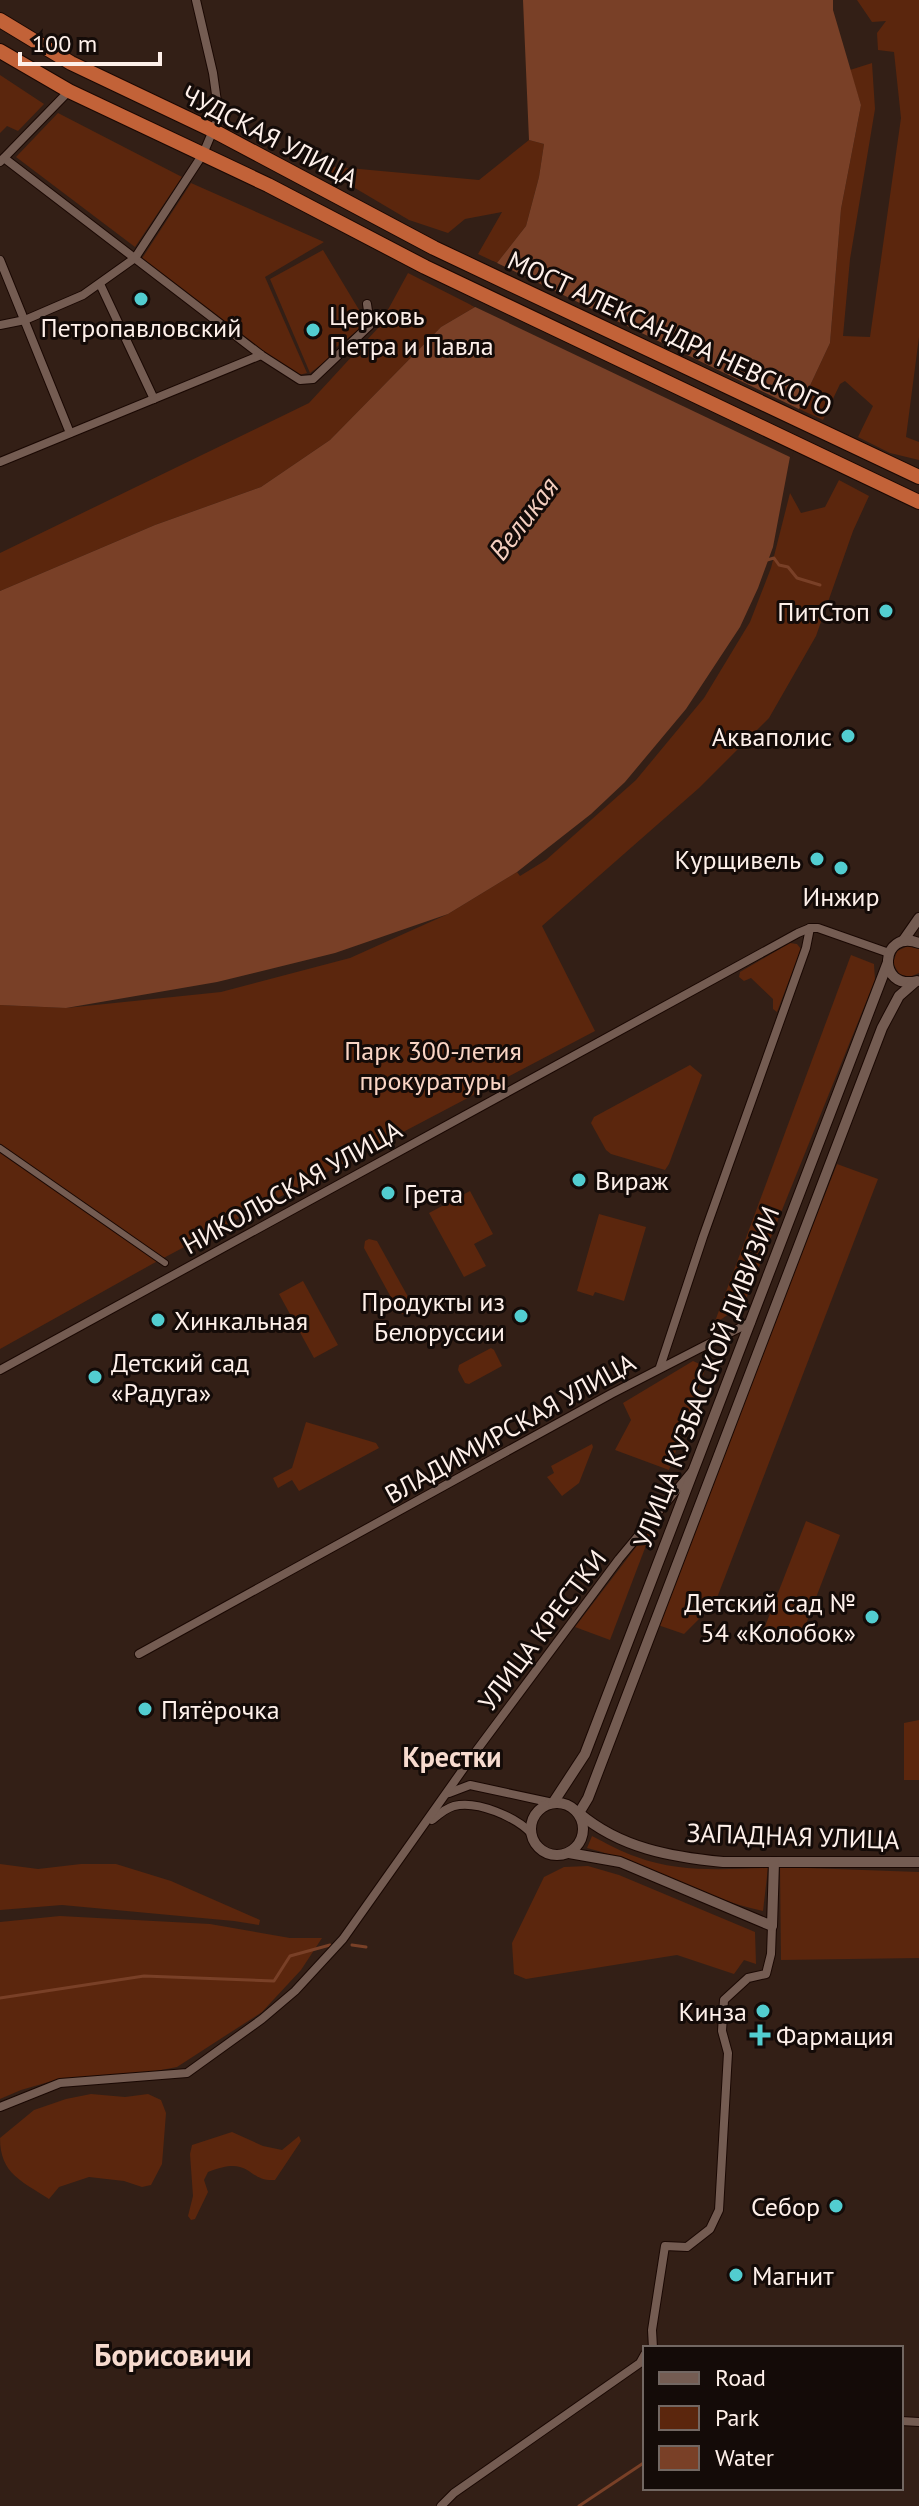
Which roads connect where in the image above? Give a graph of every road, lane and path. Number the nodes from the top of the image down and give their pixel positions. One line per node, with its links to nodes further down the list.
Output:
1 (196, 0): 5 (street)
2 (1, 21): 5 (highway, ЧУДСКАЯ УЛИЦА)
3 (0, 51): 4 (highway, ЧУДСКАЯ УЛИЦА)
4 (69, 91): 6 (highway, ЧУДСКАЯ УЛИЦА); 7 (street)
5 (214, 131): 6 (street); 8 (highway, ЧУДСКАЯ УЛИЦА)
6 (203, 154): 9 (street); 11 (highway, ЧУДСКАЯ УЛИЦА)
7 (2, 160): 9 (street)
8 (434, 248): 20 (highway, МОСТ АЛЕКСАНДРА НЕВСКОГО)
9 (135, 258): 12 (street); 16 (street)
10 (0, 260): 14 (street)
11 (425, 267): 21 (highway, МОСТ АЛЕКСАНДРА НЕВСКОГО)
12 (100, 284): 14 (street); 17 (street)
13 (367, 304): 16 (street)
14 (25, 320): 15 (street); 18 (street)
15 (0, 325)
16 (261, 355): 17 (street)
17 (154, 399): 18 (street)
18 (70, 433): 19 (street)
19 (0, 462)
20 (919, 477)
21 (919, 502)
22 (919, 918): 24 (street, УЛИЦА КУЗБАССКОЙ ДИВИЗИИ)
23 (810, 928): 26 (street); 31 (street, ВЛАДИМИРСКАЯ УЛИЦА); 32 (street, НИКОЛЬСКАЯ УЛИЦА)
24 (903, 941): 25 (street); 26 (street, УЛИЦА КУЗБАССКОЙ ДИВИЗИИ)
25 (919, 943)
26 (888, 957): 27 (street, УЛИЦА КУЗБАССКОЙ ДИВИЗИИ); 30 (street, УЛИЦА КУЗБАССКОЙ ДИВИЗИИ)
27 (917, 981): 38 (street, УЛИЦА КУЗБАССКОЙ ДИВИЗИИ)
28 (0, 1148): 29 (street)
29 (165, 1263)
30 (751, 1322): 31 (street); 33 (street, УЛИЦА КУЗБАССКОЙ ДИВИЗИИ)
31 (660, 1368): 34 (street, ВЛАДИМИРСКАЯ УЛИЦА)
32 (0, 1370)
33 (693, 1470): 35 (street, УЛИЦА КРЕСТКИ); 36 (street, УЛИЦА КУЗБАССКОЙ ДИВИЗИИ)
34 (139, 1654)
35 (456, 1784): 36 (street); 37 (street); 39 (street, УЛИЦА КРЕСТКИ)
36 (553, 1803): 38 (street); 40 (street)
37 (463, 1805): 39 (street); 40 (street)
38 (579, 1813): 41 (street); 42 (street, ЗАПАДНАЯ УЛИЦА)
39 (428, 1823): 45 (street, УЛИЦА КРЕСТКИ)
40 (532, 1834): 41 (street)
41 (569, 1853): 44 (street)
42 (774, 1862): 43 (street, ЗАПАДНАЯ УЛИЦА); 44 (street)
43 (919, 1862)
44 (772, 1926): 46 (street)
45 (0, 2107)
46 (653, 2346)
47 (643, 2358): 48 (street)
48 (441, 2506)

